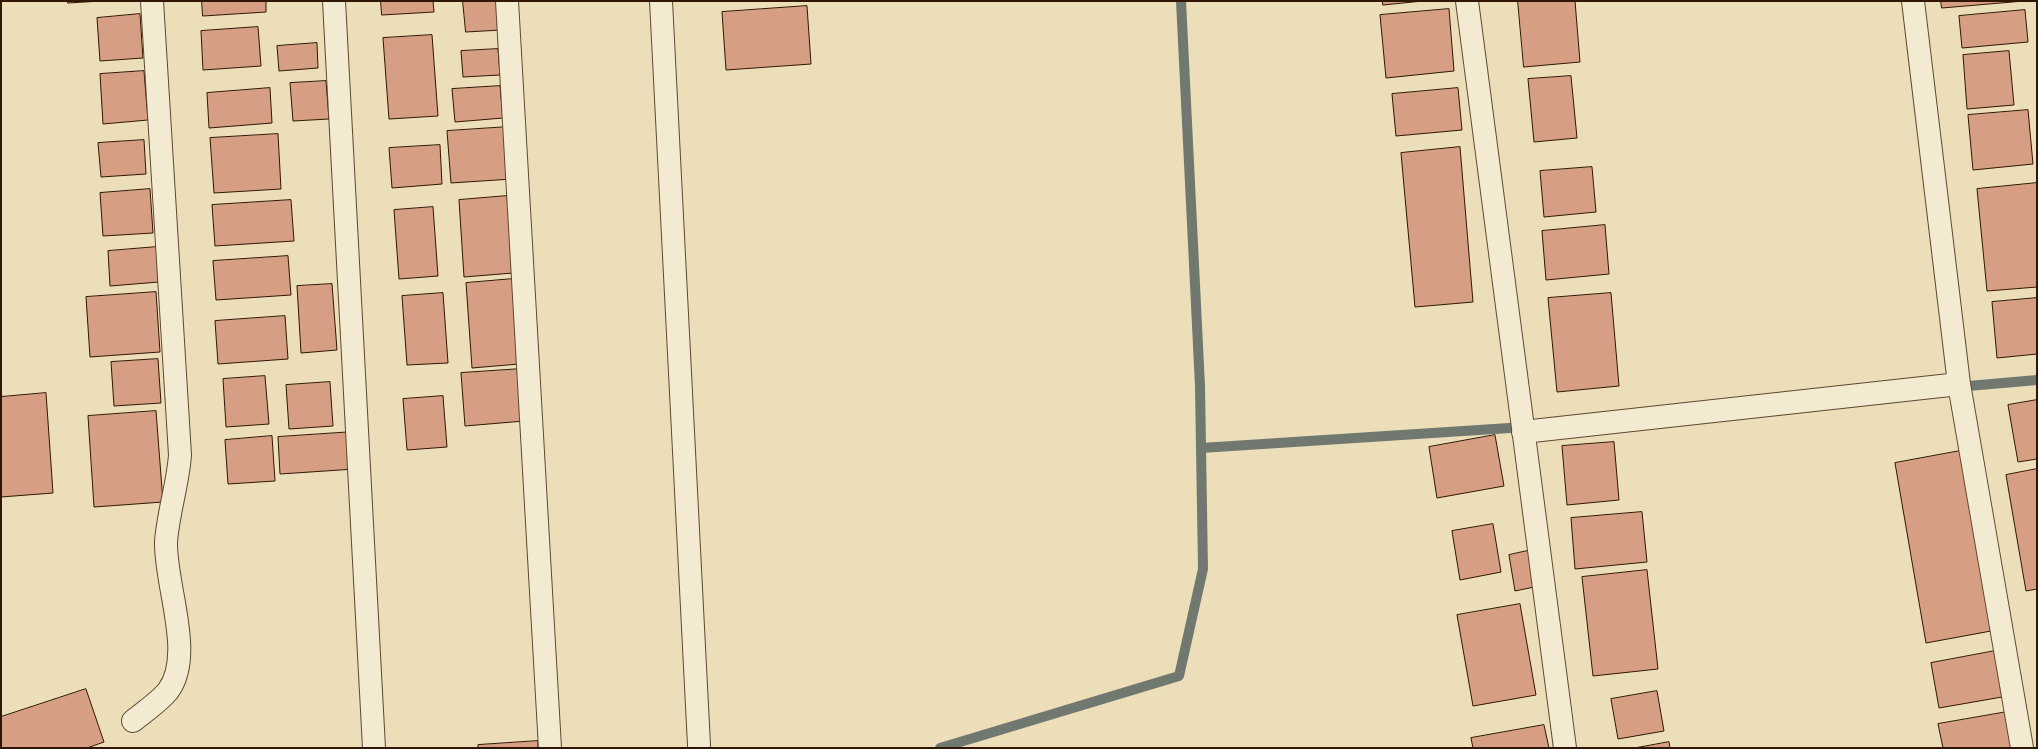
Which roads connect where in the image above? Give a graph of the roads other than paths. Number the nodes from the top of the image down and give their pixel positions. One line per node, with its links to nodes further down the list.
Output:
1 (152, 1): 9 (street)
2 (334, 1): 11 (street)
3 (507, 1): 12 (street)
4 (661, 1): 10 (street)
5 (1467, 1): 8 (street)
6 (1914, 1): 7 (street)
7 (1959, 384): 8 (street); 14 (street)
8 (1524, 432): 13 (street)
9 (133, 721)
10 (699, 745)
11 (374, 748)
12 (550, 748)
13 (1566, 748)
14 (2022, 748)

